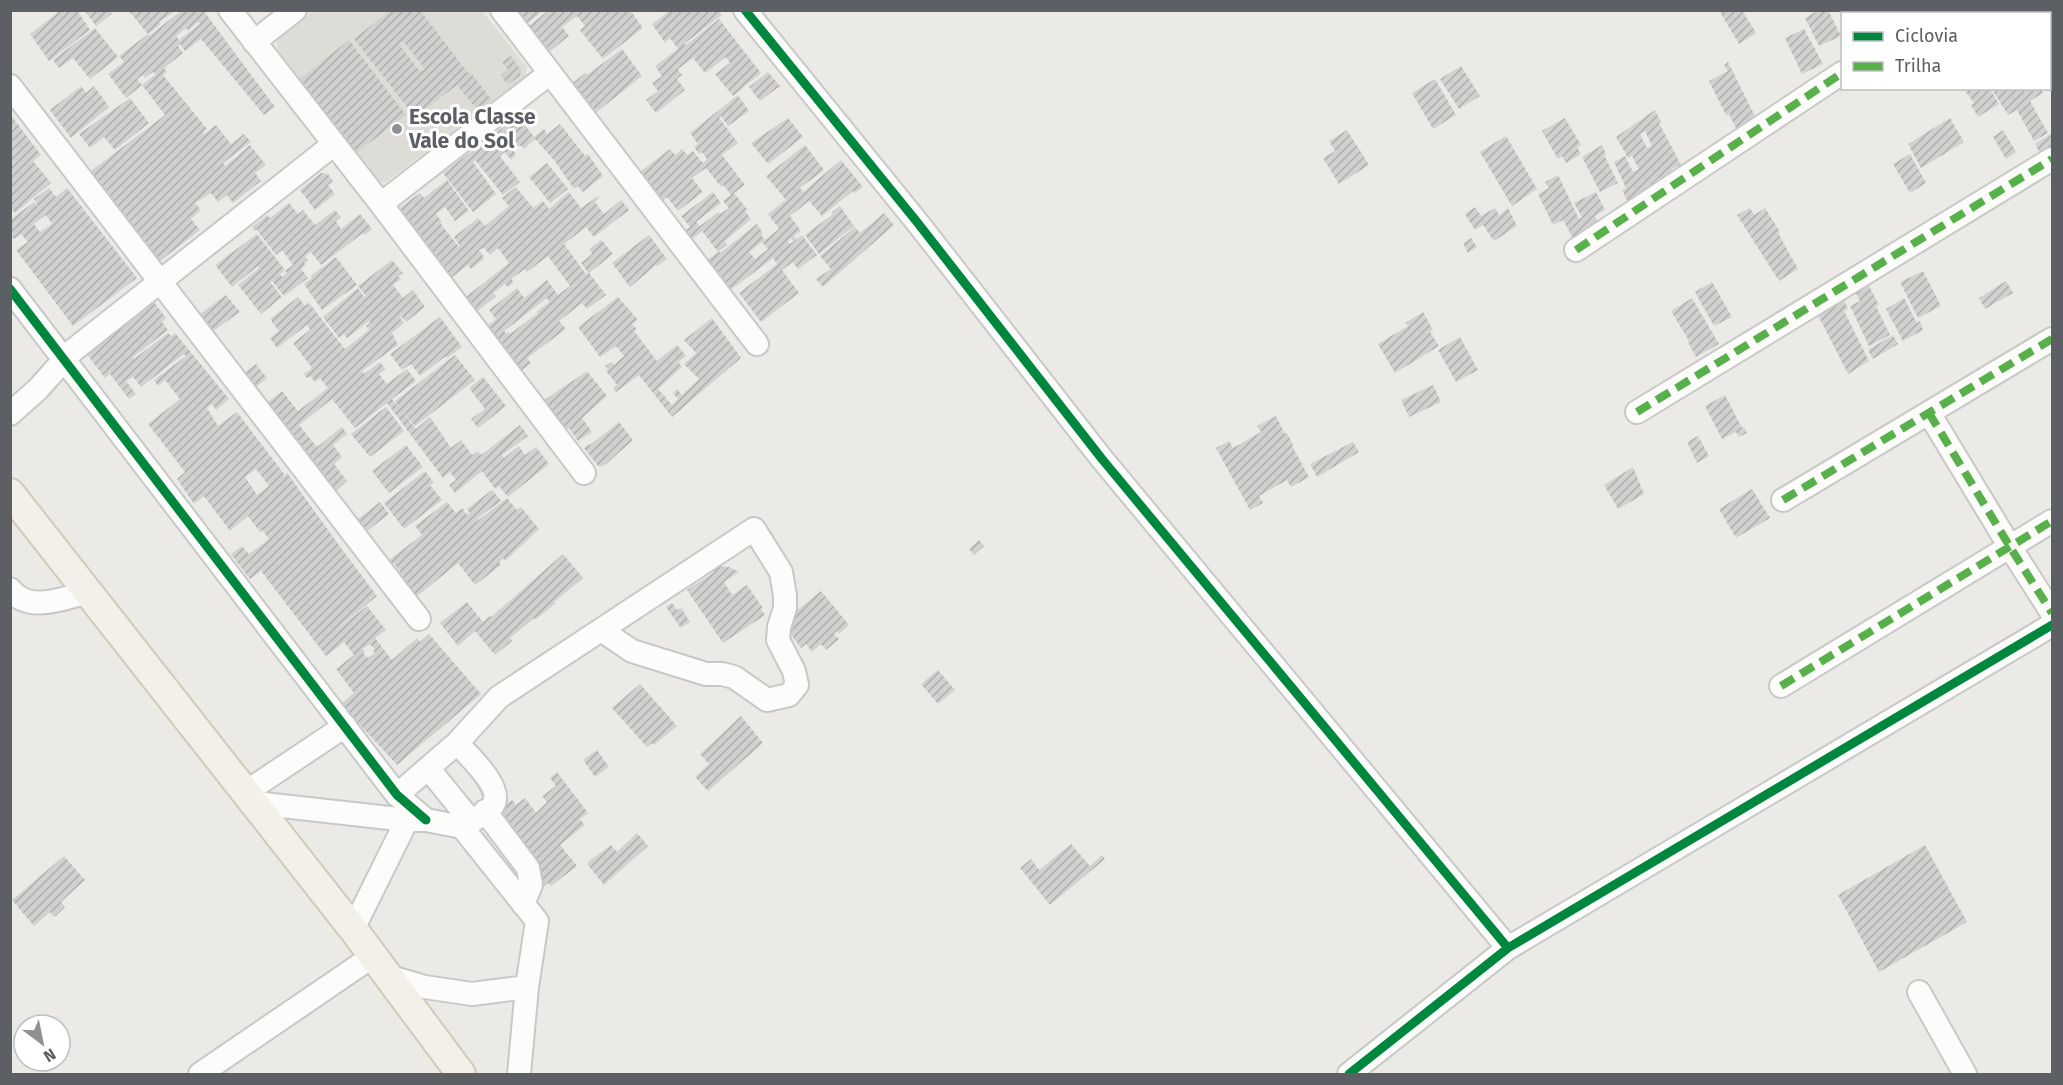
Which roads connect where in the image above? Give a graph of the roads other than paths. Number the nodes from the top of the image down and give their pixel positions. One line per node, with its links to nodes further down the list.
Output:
1 (230, 10): 5 (street)
2 (295, 10): 5 (street)
3 (502, 10): 6 (street)
4 (745, 10): 41 (street)
5 (254, 42): 9 (street)
6 (550, 73): 11 (street); 16 (street)
7 (1841, 74): 12 (street)
8 (10, 87): 13 (street)
9 (334, 144): 11 (street); 13 (street)
10 (2052, 159): 18 (street)
11 (381, 204): 21 (street)
12 (1576, 250)
13 (159, 280): 17 (street); 29 (street)
14 (10, 289): 17 (street)
15 (2052, 339): 19 (street)
16 (757, 344)
17 (66, 360): 20 (street); 33 (street)
18 (1637, 412)
19 (1929, 413): 23 (street); 25 (street)
20 (10, 414)
21 (584, 473)
22 (10, 493): 27 (main road)
23 (1783, 500)
24 (2052, 522): 25 (street)
25 (2010, 547): 28 (street); 32 (street)
26 (10, 589): 27 (street)
27 (88, 592): 37 (main road)
28 (2052, 613)
29 (419, 618)
30 (2052, 626): 41 (street)
31 (601, 630): 31 (street); 34 (street)
32 (1781, 686)
33 (345, 726): 36 (street); 37 (street)
34 (458, 742): 35 (street); 39 (street)
35 (428, 768): 36 (street); 39 (street)
36 (398, 795): 38 (street)
37 (250, 798): 38 (street); 40 (main road)
38 (417, 820): 39 (street); 40 (street)
39 (473, 820): 43 (street)
40 (353, 929): 42 (main road)
41 (1508, 948): 48 (street)
42 (380, 966): 43 (street); 45 (street); 46 (main road)
43 (527, 987): 47 (street)
44 (1919, 992): 49 (street)
45 (200, 1074)
46 (461, 1074)
47 (519, 1074)
48 (1349, 1074)
49 (1965, 1074)

